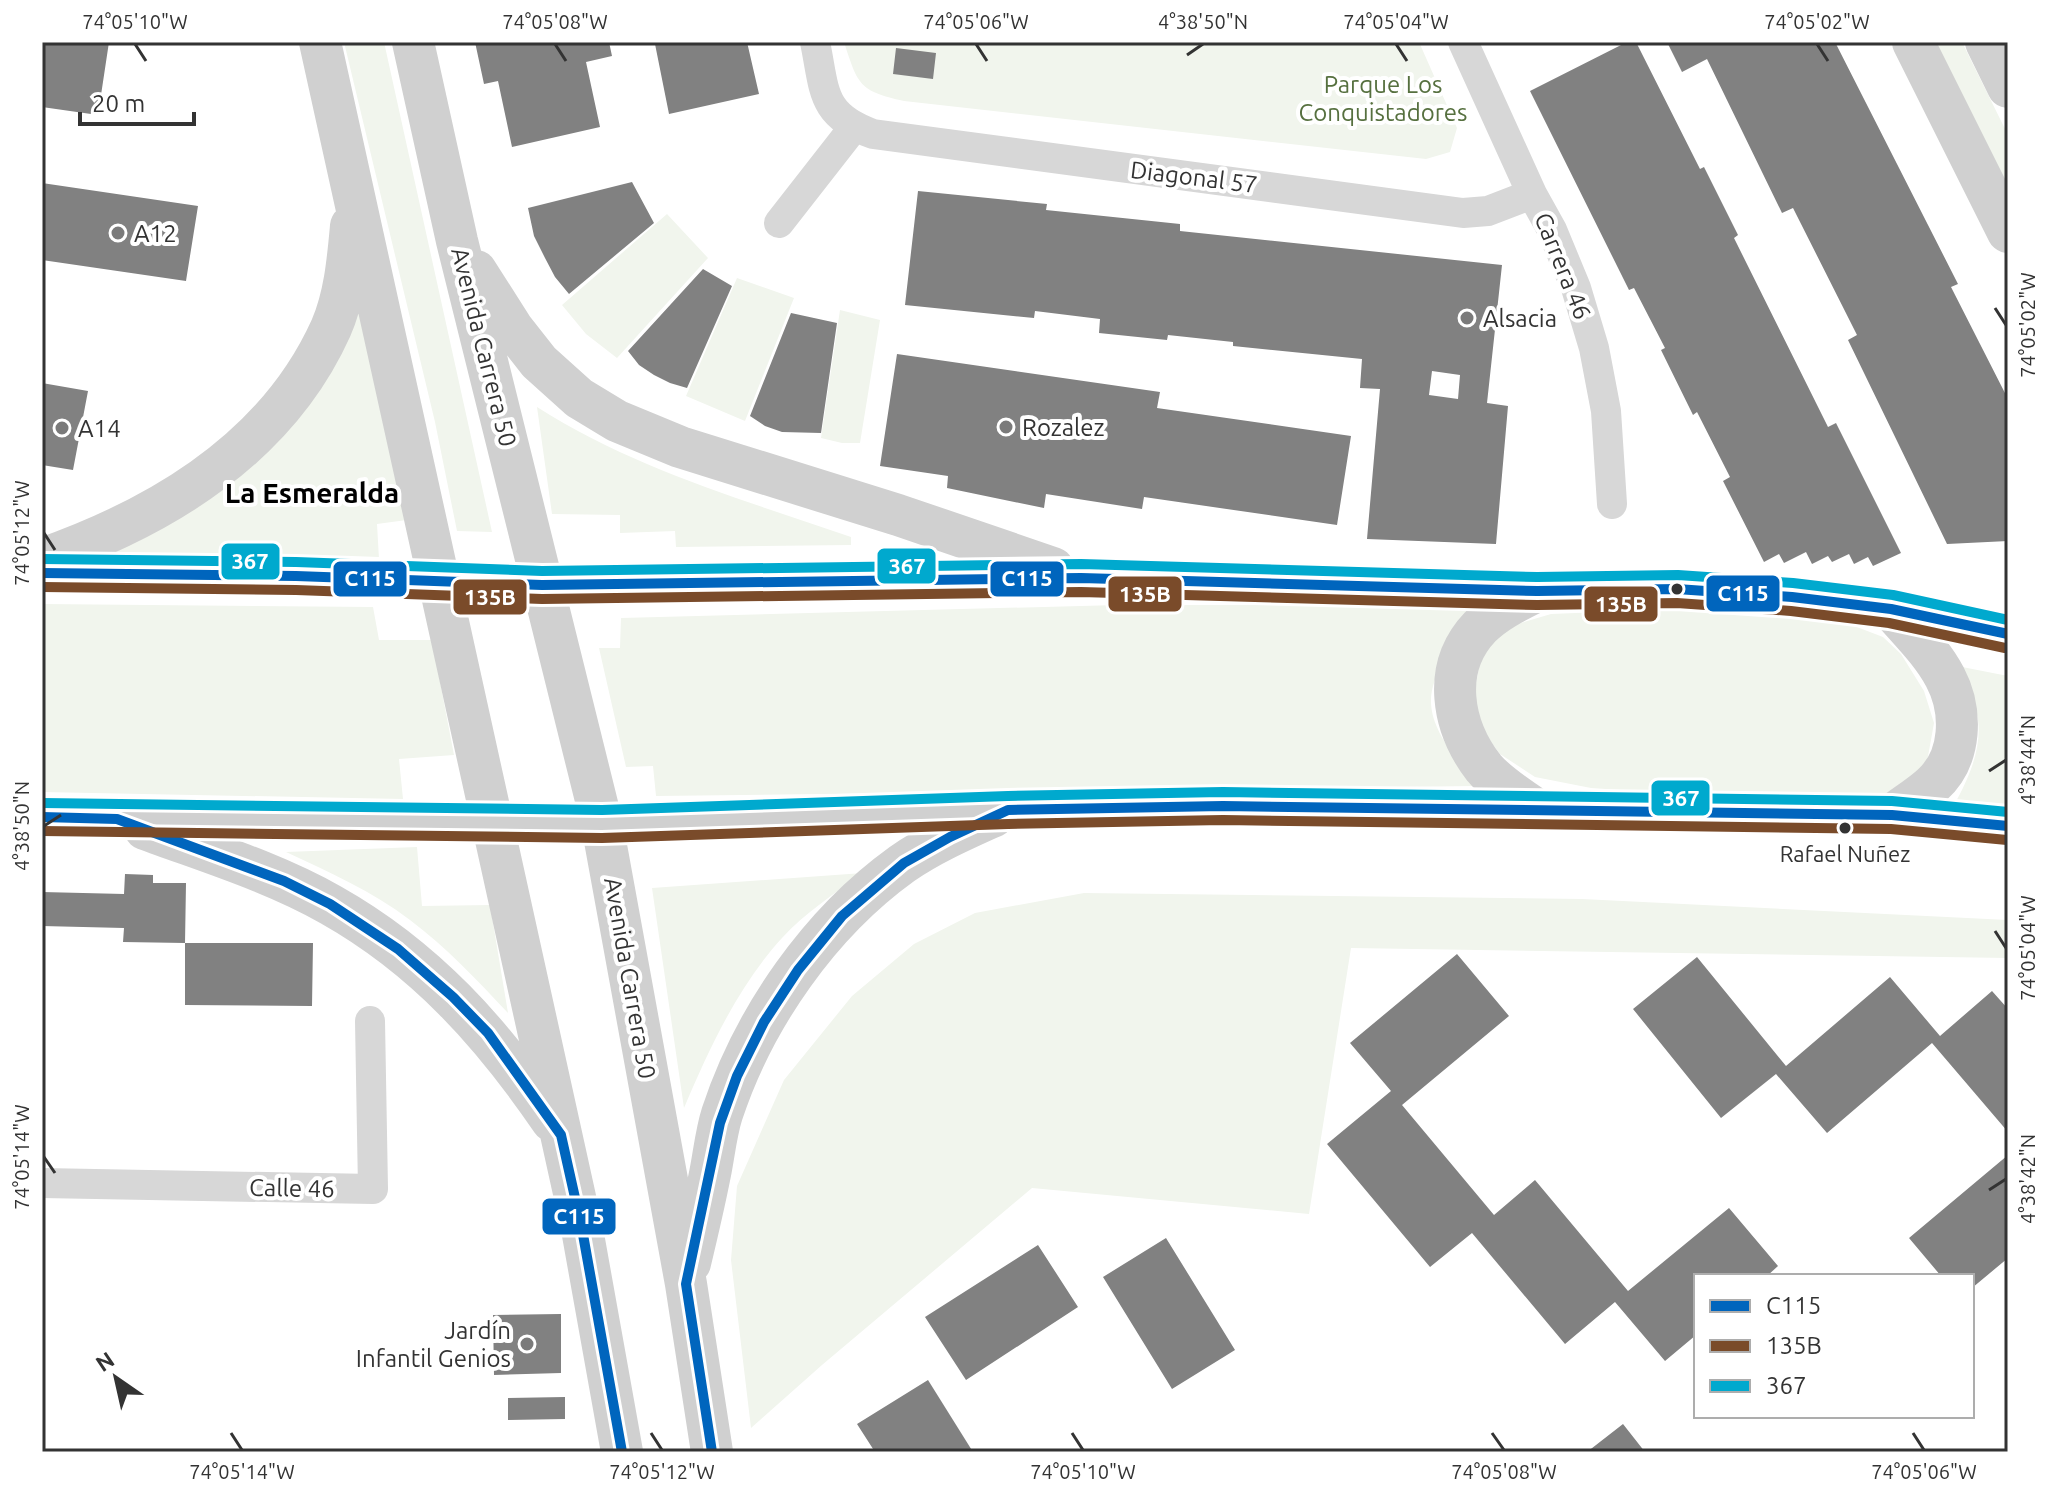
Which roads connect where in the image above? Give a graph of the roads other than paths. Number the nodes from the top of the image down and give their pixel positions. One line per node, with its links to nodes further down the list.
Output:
1 (320, 42): 9 (main road)
2 (413, 42): 13 (main road, Avenida Carrera 50)
3 (815, 42): 8 (street)
4 (1463, 42): 10 (street, Carrera 46)
5 (1913, 42): 12 (main road)
6 (1986, 42): 7 (main road)
7 (2008, 87)
8 (854, 127): 10 (street, Diagonal 57); 11 (street)
9 (355, 193): 15 (main road); 18 (main road)
10 (1532, 194): 14 (street, Carrera 46)
11 (779, 223)
12 (2008, 232)
13 (457, 241): 17 (main road); 19 (main road, Avenida Carrera 50)
14 (1612, 504)
15 (42, 559)
16 (42, 573): 18 (main road)
17 (1081, 578): 19 (main road); 20 (main road)
18 (440, 581): 19 (main road); 30 (main road)
19 (542, 585): 31 (main road, Avenida Carrera 50)
20 (1537, 591): 21 (main road); 26 (main road)
21 (1891, 609): 23 (main road); 27 (main road)
22 (2008, 613): 23 (main road)
23 (1958, 622): 24 (main road)
24 (2008, 634)
25 (1008, 810): 26 (main road); 31 (main road); 36 (main road)
26 (1537, 810): 27 (main road)
27 (1892, 815): 32 (main road)
28 (42, 817): 29 (main road)
29 (117, 819): 30 (main road); 34 (main road)
30 (494, 823): 31 (main road); 34 (main road)
31 (602, 824): 36 (main road, Avenida Carrera 50)
32 (2008, 826)
33 (370, 1021): 35 (street, Calle 46)
34 (561, 1135): 37 (main road)
35 (42, 1183)
36 (686, 1284): 38 (main road, Avenida Carrera 50)
37 (622, 1452)
38 (712, 1452)

